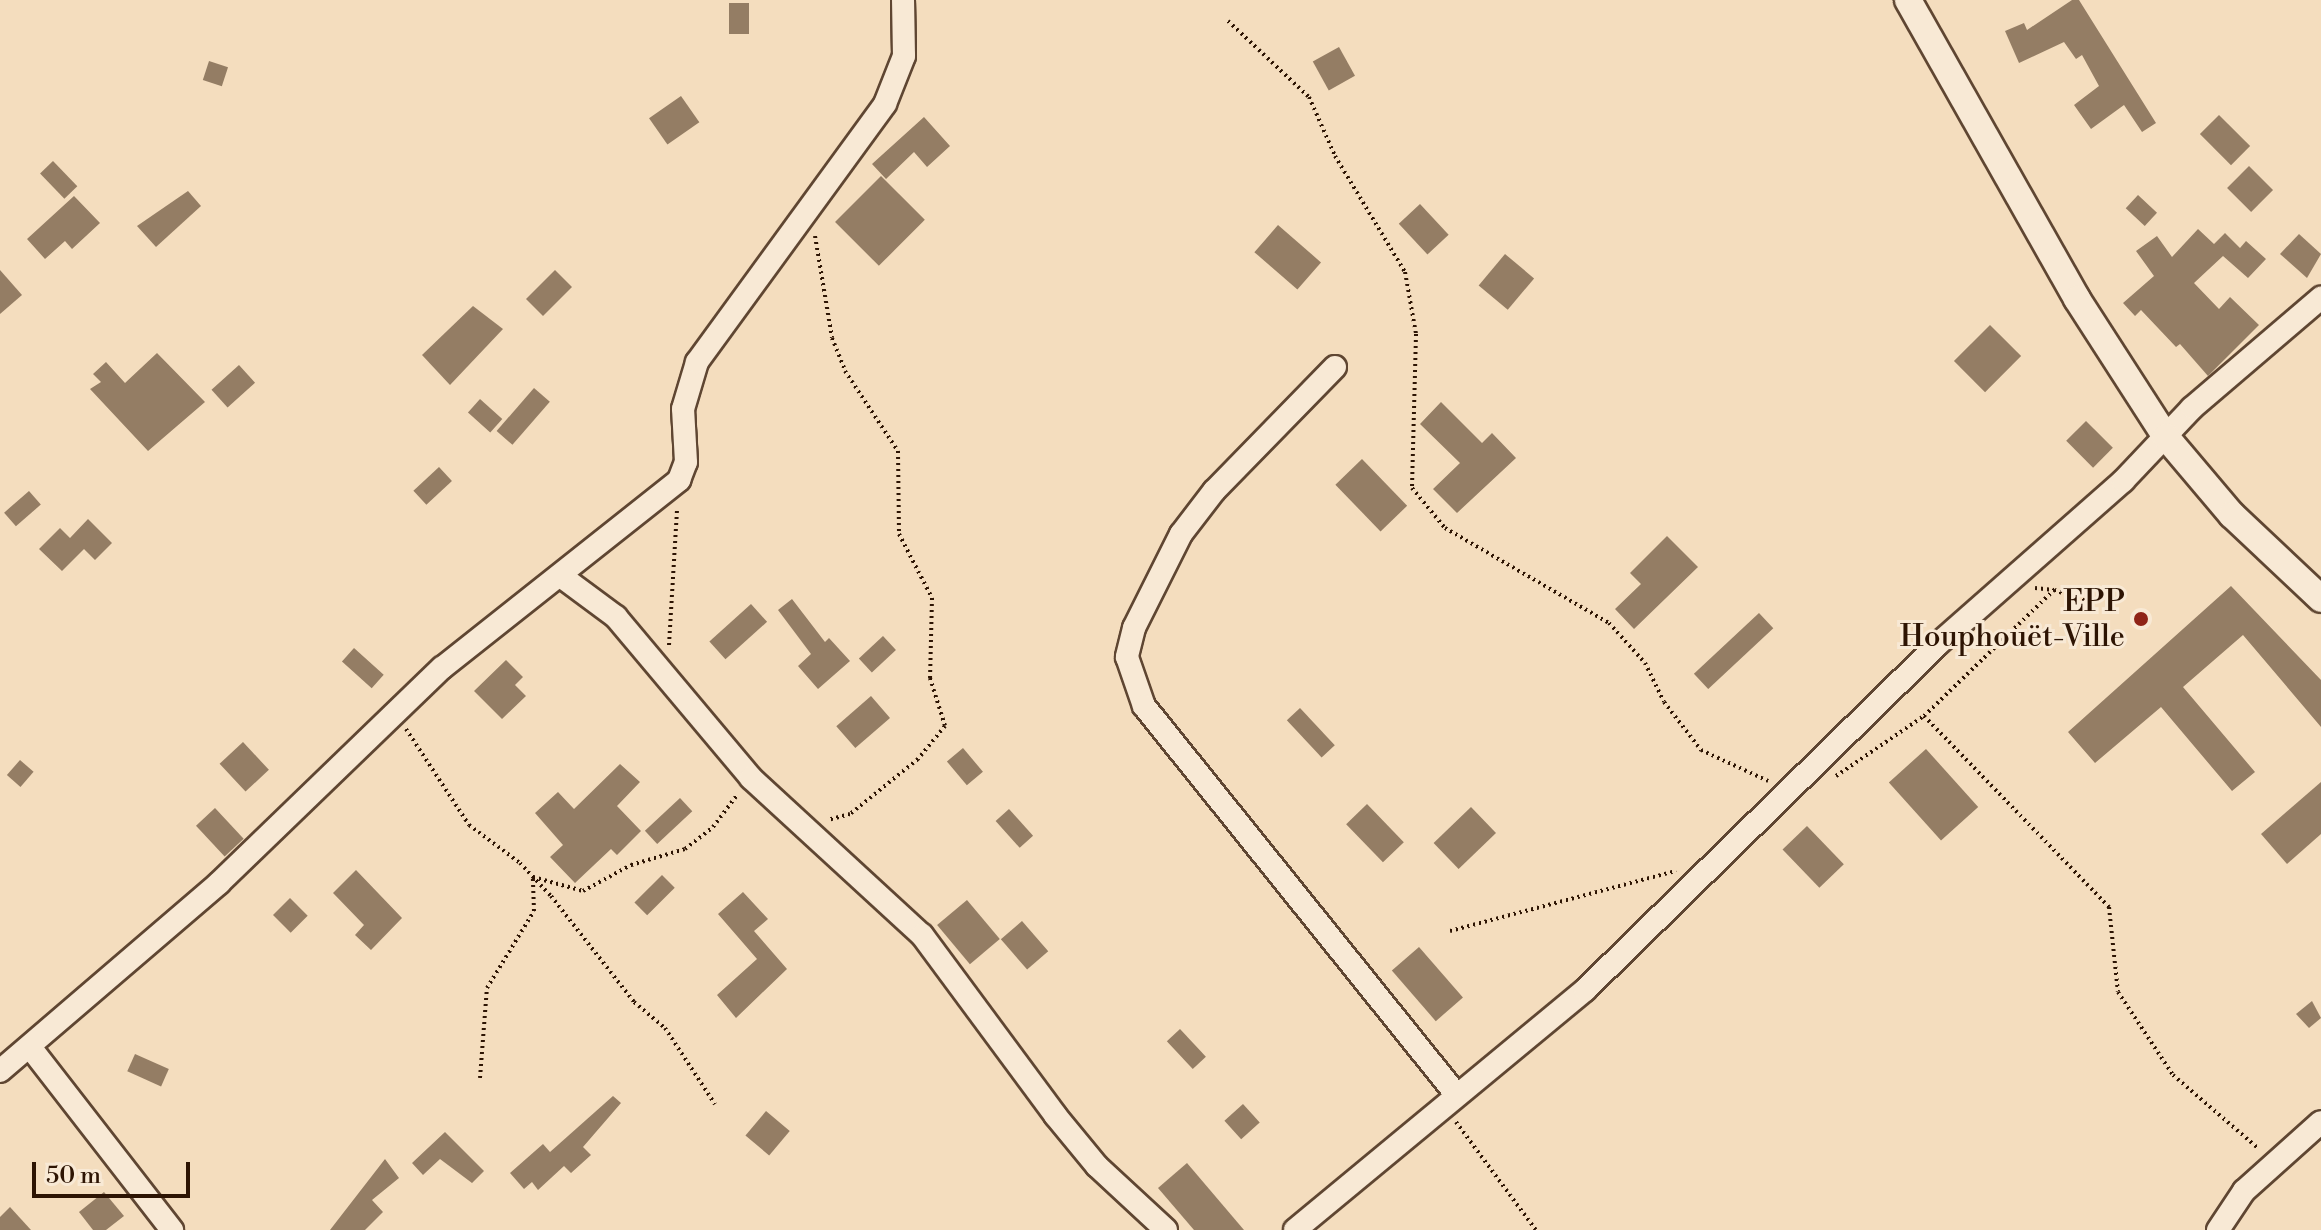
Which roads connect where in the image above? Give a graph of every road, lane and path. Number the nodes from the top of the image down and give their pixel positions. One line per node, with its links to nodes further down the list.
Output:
1 (903, 0): 4 (street)
2 (1908, 0): 7 (street)
3 (1228, 21): 17 (path)
4 (809, 206): 8 (street); 18 (path)
5 (2321, 298): 7 (street)
6 (1335, 367): 25 (street)
7 (2166, 437): 10 (street); 17 (street)
8 (679, 480): 9 (street); 12 (path)
9 (562, 577): 12 (street); 13 (street)
10 (2321, 599)
11 (2092, 603): 14 (path)
12 (667, 677): 15 (street)
13 (396, 714): 20 (path); 22 (street)
14 (1924, 716): 16 (path); 28 (path)
15 (751, 778): 18 (street); 20 (path)
16 (1826, 779)
17 (1789, 791): 25 (street)
18 (804, 825): 30 (street)
19 (1684, 869): 21 (path)
20 (533, 877): 24 (path); 26 (path)
21 (1450, 931)
22 (30, 1047): 23 (street); 29 (street)
23 (0, 1071)
24 (480, 1078)
25 (1449, 1098): 31 (street); 32 (path)
26 (715, 1104)
27 (2321, 1122): 28 (street)
28 (2244, 1191): 33 (street)
29 (172, 1230)
30 (1166, 1230)
31 (1295, 1230)
32 (1536, 1230)
33 (2218, 1230)

